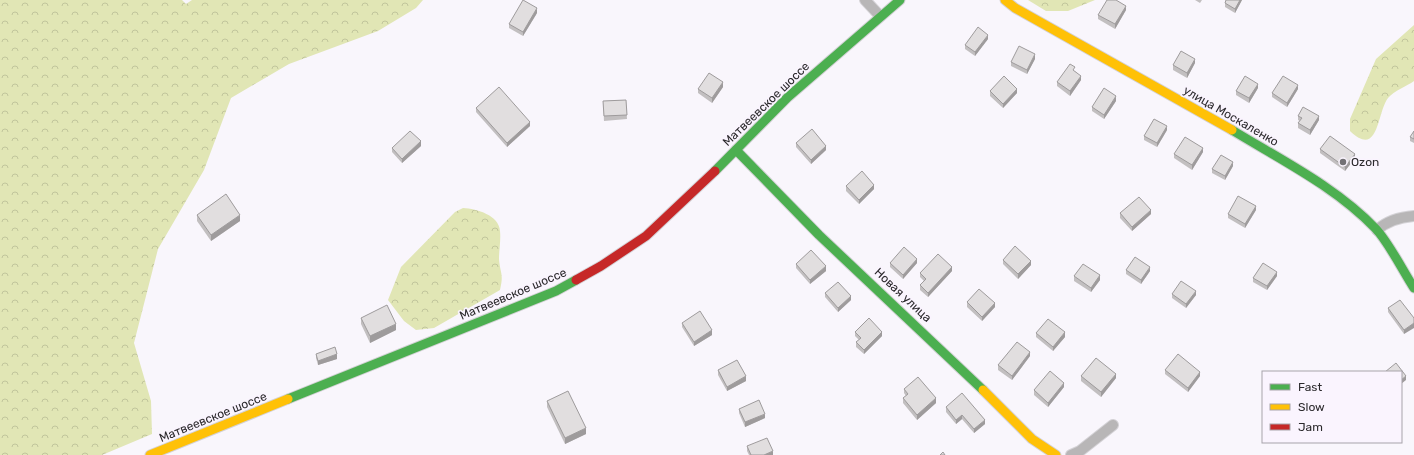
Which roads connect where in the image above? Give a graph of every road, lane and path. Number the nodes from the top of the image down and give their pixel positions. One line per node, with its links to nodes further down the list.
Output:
1 (865, 0): 4 (street)
2 (900, 0): 4 (street, Матвеевское шоссе)
3 (1005, 0): 7 (street, улица Москаленко)
4 (880, 16): 5 (street, Матвеевское шоссе)
5 (736, 150): 10 (street, Матвеевское шоссе); 11 (street, Новая улица)
6 (1414, 216): 7 (street)
7 (1377, 230): 8 (street, улица Москаленко)
8 (1414, 288)
9 (1114, 424): 12 (street)
10 (150, 455)
11 (1056, 455)
12 (1070, 455)

